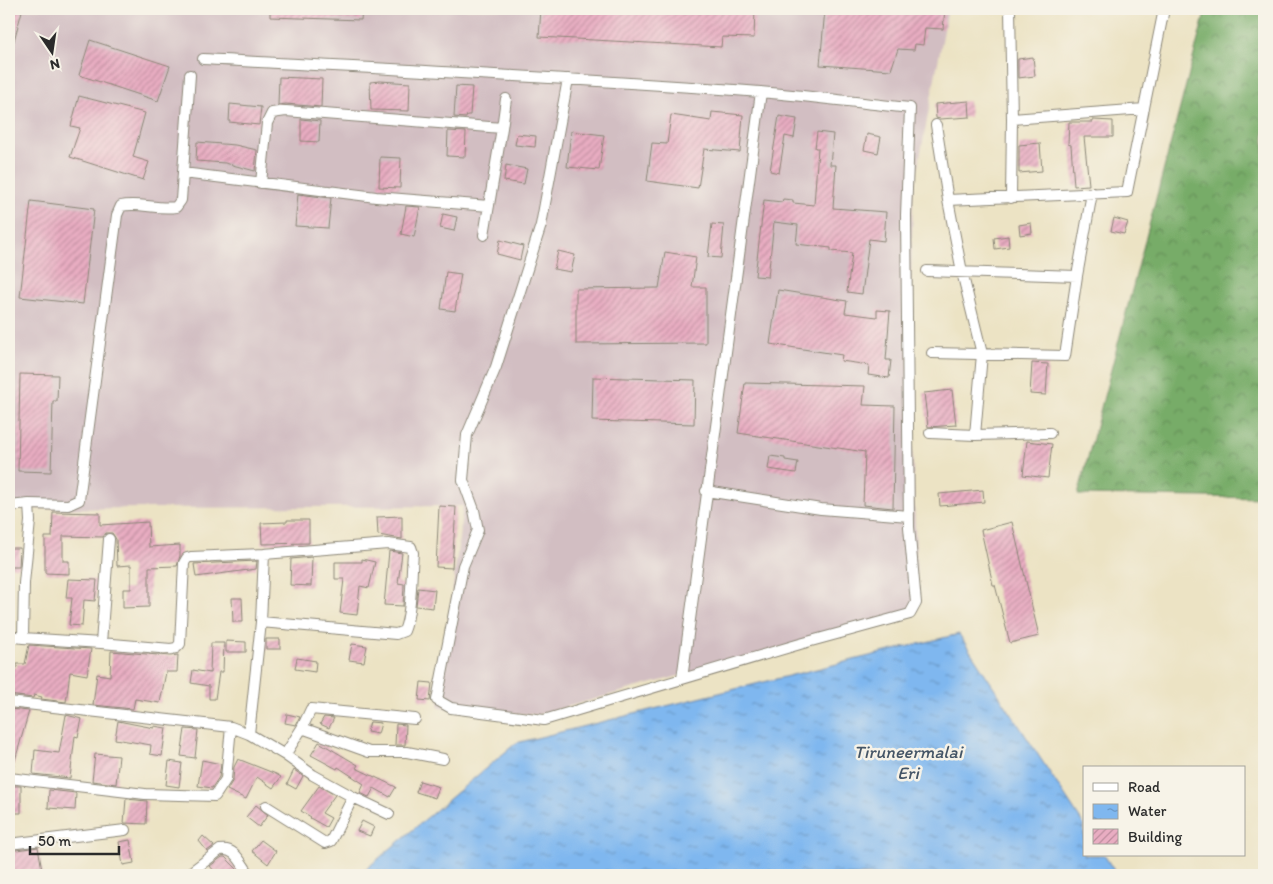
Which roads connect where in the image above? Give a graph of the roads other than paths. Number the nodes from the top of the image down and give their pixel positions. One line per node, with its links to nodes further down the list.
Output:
1 (1010, 9): 9 (street)
2 (1164, 9): 8 (street)
3 (203, 59): 5 (street)
4 (190, 75): 12 (street)
5 (568, 79): 6 (street); 37 (street)
6 (761, 92): 27 (street); 30 (street)
7 (506, 99): 11 (street)
8 (1144, 108): 9 (street); 14 (street)
9 (1012, 119): 15 (street)
10 (936, 125): 16 (street)
11 (502, 128): 13 (street); 17 (street)
12 (184, 174): 13 (street); 28 (street)
13 (260, 183): 17 (street)
14 (1092, 193): 15 (street); 21 (street)
15 (1011, 198): 16 (street)
16 (948, 200): 20 (street)
17 (489, 206): 18 (street)
18 (484, 235)
19 (926, 271): 20 (street)
20 (962, 272): 21 (street); 23 (street)
21 (1077, 276): 23 (street)
22 (932, 353): 23 (street)
23 (982, 354): 26 (street)
24 (930, 433): 26 (street)
25 (1050, 433): 26 (street)
26 (976, 435)
27 (706, 491): 30 (street); 37 (street)
28 (29, 504): 29 (street); 35 (street)
29 (9, 506)
30 (910, 516): 37 (street)
31 (109, 539): 36 (street)
32 (264, 554): 33 (street); 33 (street); 36 (street)
33 (261, 622): 42 (street)
34 (9, 636): 35 (street)
35 (23, 638): 36 (street)
36 (101, 643)
37 (682, 679)
38 (9, 702): 40 (street)
39 (416, 719): 41 (street)
40 (231, 727): 42 (street); 45 (street)
41 (302, 728): 43 (street); 44 (street)
42 (249, 734): 43 (street)
43 (285, 755): 46 (street)
44 (444, 758)
45 (9, 778)
46 (353, 797): 47 (street); 48 (street)
47 (266, 806)
48 (389, 814)
49 (124, 830): 50 (street)
50 (9, 844)
51 (187, 875): 52 (street)
52 (250, 875)

